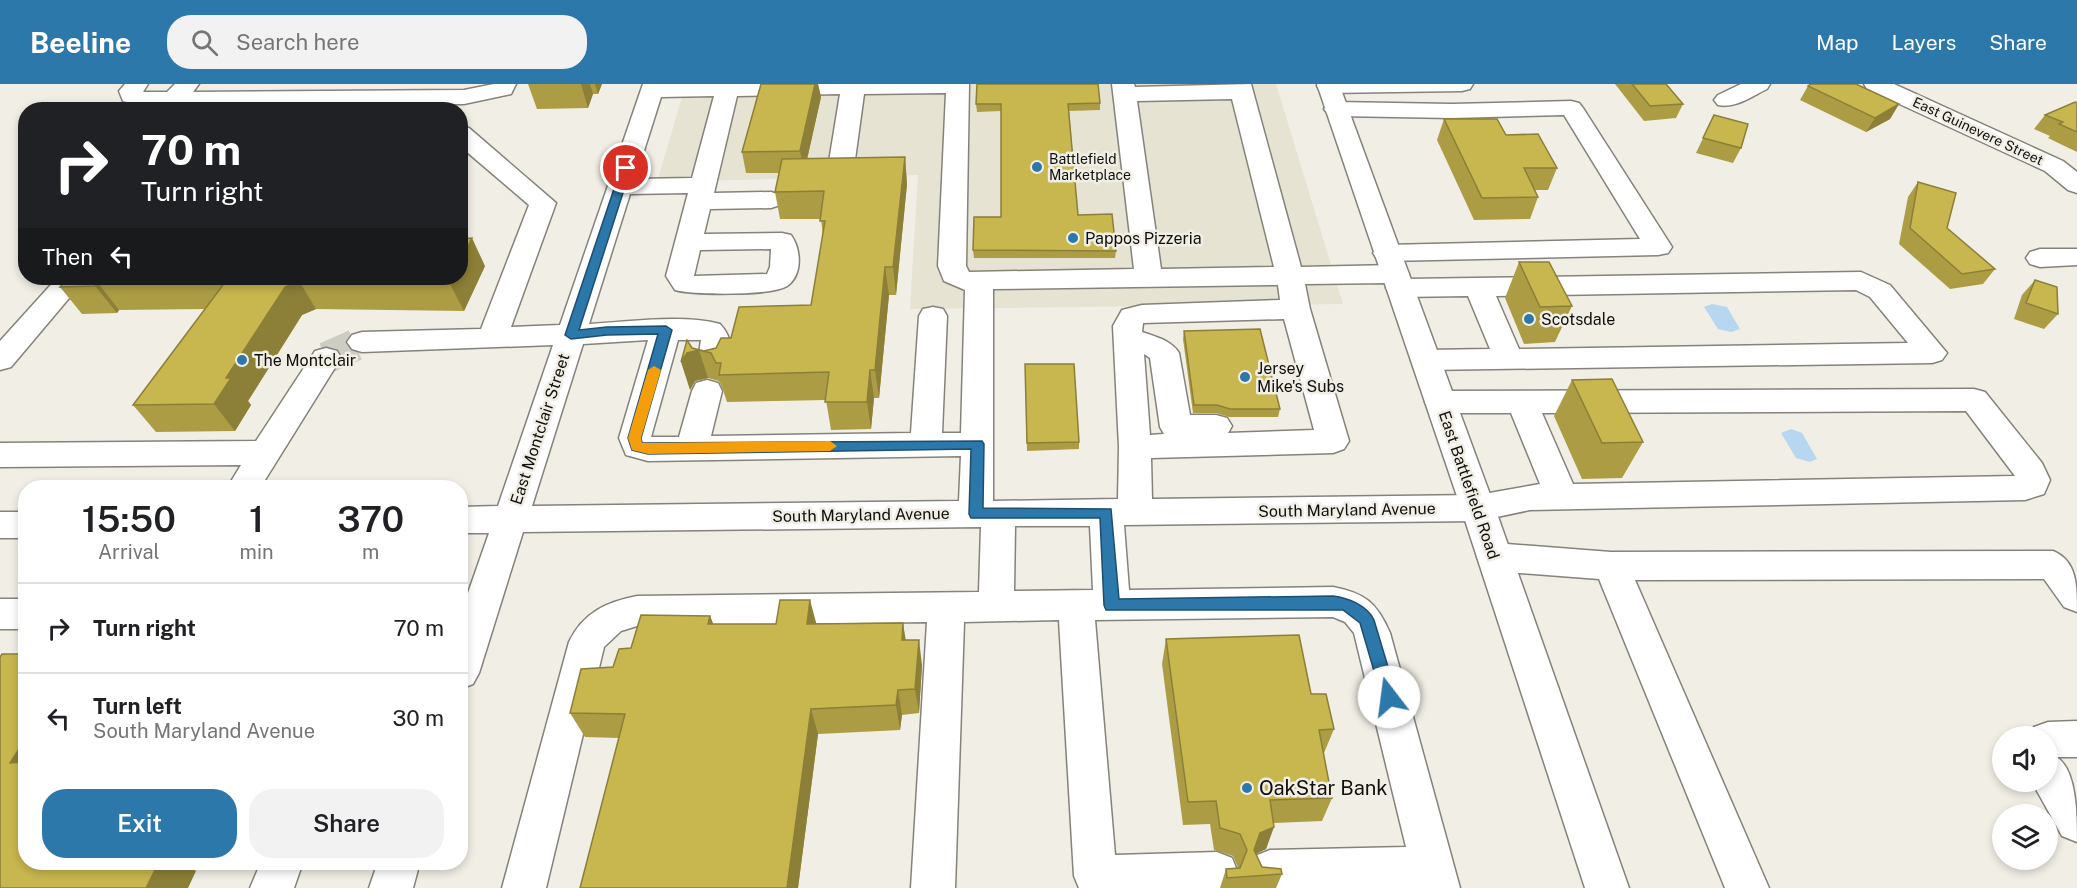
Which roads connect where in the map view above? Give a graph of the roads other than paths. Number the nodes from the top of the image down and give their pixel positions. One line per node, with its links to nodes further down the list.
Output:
1 (137, 84): 12 (street)
2 (505, 84): 12 (street)
3 (1462, 84): 13 (street)
4 (1759, 84): 14 (street)
5 (1875, 84): 17 (street, East Guinevere Street)
6 (958, 85): 8 (street); 27 (street)
7 (653, 87): 10 (street); 18 (street, East Montclair Street)
8 (853, 87): 10 (street); 16 (street)
9 (1241, 88): 11 (street); 25 (street)
10 (727, 89): 19 (street)
11 (1123, 89): 26 (street)
12 (181, 91)
13 (1333, 100): 24 (street, East Battlefield Road); 24 (street)
14 (1726, 100)
15 (468, 140): 34 (street)
16 (840, 174)
17 (2077, 185)
18 (620, 187): 19 (street); 33 (street, East Montclair Street)
19 (700, 193): 20 (street); 21 (street)
20 (771, 200)
21 (688, 242)
22 (2077, 257): 23 (street)
23 (2040, 258)
24 (1394, 272): 25 (street); 29 (street); 40 (street, East Battlefield Road)
25 (1290, 276): 26 (street); 30 (street)
26 (1149, 279): 27 (street)
27 (979, 283): 44 (street)
28 (66, 285): 39 (street)
29 (1478, 287): 38 (street); 38 (street)
30 (1296, 309): 35 (street); 43 (street)
31 (933, 316): 45 (street)
32 (666, 330): 33 (street); 47 (street); 47 (street)
33 (571, 335): 34 (street); 55 (street, East Montclair Street)
34 (492, 338): 36 (street)
35 (1128, 338): 43 (street); 46 (street)
36 (362, 342)
37 (326, 358): 48 (street)
38 (1509, 359): 40 (street)
39 (0, 360)
40 (1426, 360): 41 (street, East Battlefield Road)
41 (1440, 402): 42 (street); 52 (street, East Battlefield Road)
42 (1522, 402): 51 (street); 51 (street, South Maryland Avenue)
43 (1300, 442): 46 (street)
44 (977, 444): 45 (street); 54 (street)
45 (926, 445): 47 (street)
46 (1135, 447): 53 (street)
47 (692, 448)
48 (264, 453): 49 (street); 50 (street)
49 (0, 455)
50 (248, 480)
51 (1562, 496): 52 (street, South Maryland Avenue)
52 (1478, 508): 53 (street, South Maryland Avenue); 59 (street, East Battlefield Road)
53 (1121, 512): 54 (street, South Maryland Avenue); 62 (street)
54 (987, 514): 55 (street, South Maryland Avenue); 64 (street)
55 (510, 519): 56 (street, South Maryland Avenue); 67 (street, East Montclair Street)
56 (468, 520)
57 (0, 525): 58 (street)
58 (18, 525)
59 (1494, 557): 60 (street); 82 (street, East Battlefield Road)
60 (1611, 566): 61 (street); 83 (street)
61 (2077, 597)
62 (1094, 605): 64 (street); 76 (street); 77 (street)
63 (946, 607): 64 (street); 80 (street); 81 (street)
64 (996, 607)
65 (0, 614): 66 (street)
66 (18, 614)
67 (468, 648)
68 (2077, 739): 69 (street)
69 (2058, 740)
70 (2058, 790): 71 (street)
71 (2077, 822)
72 (279, 870): 78 (street)
73 (397, 870): 79 (street)
74 (1270, 872): 76 (street)
75 (1217, 873): 77 (street)
76 (1435, 877)
77 (1096, 882)
78 (272, 888)
79 (391, 888)
80 (524, 888)
81 (933, 888)
82 (1607, 888)
83 (1747, 888)

